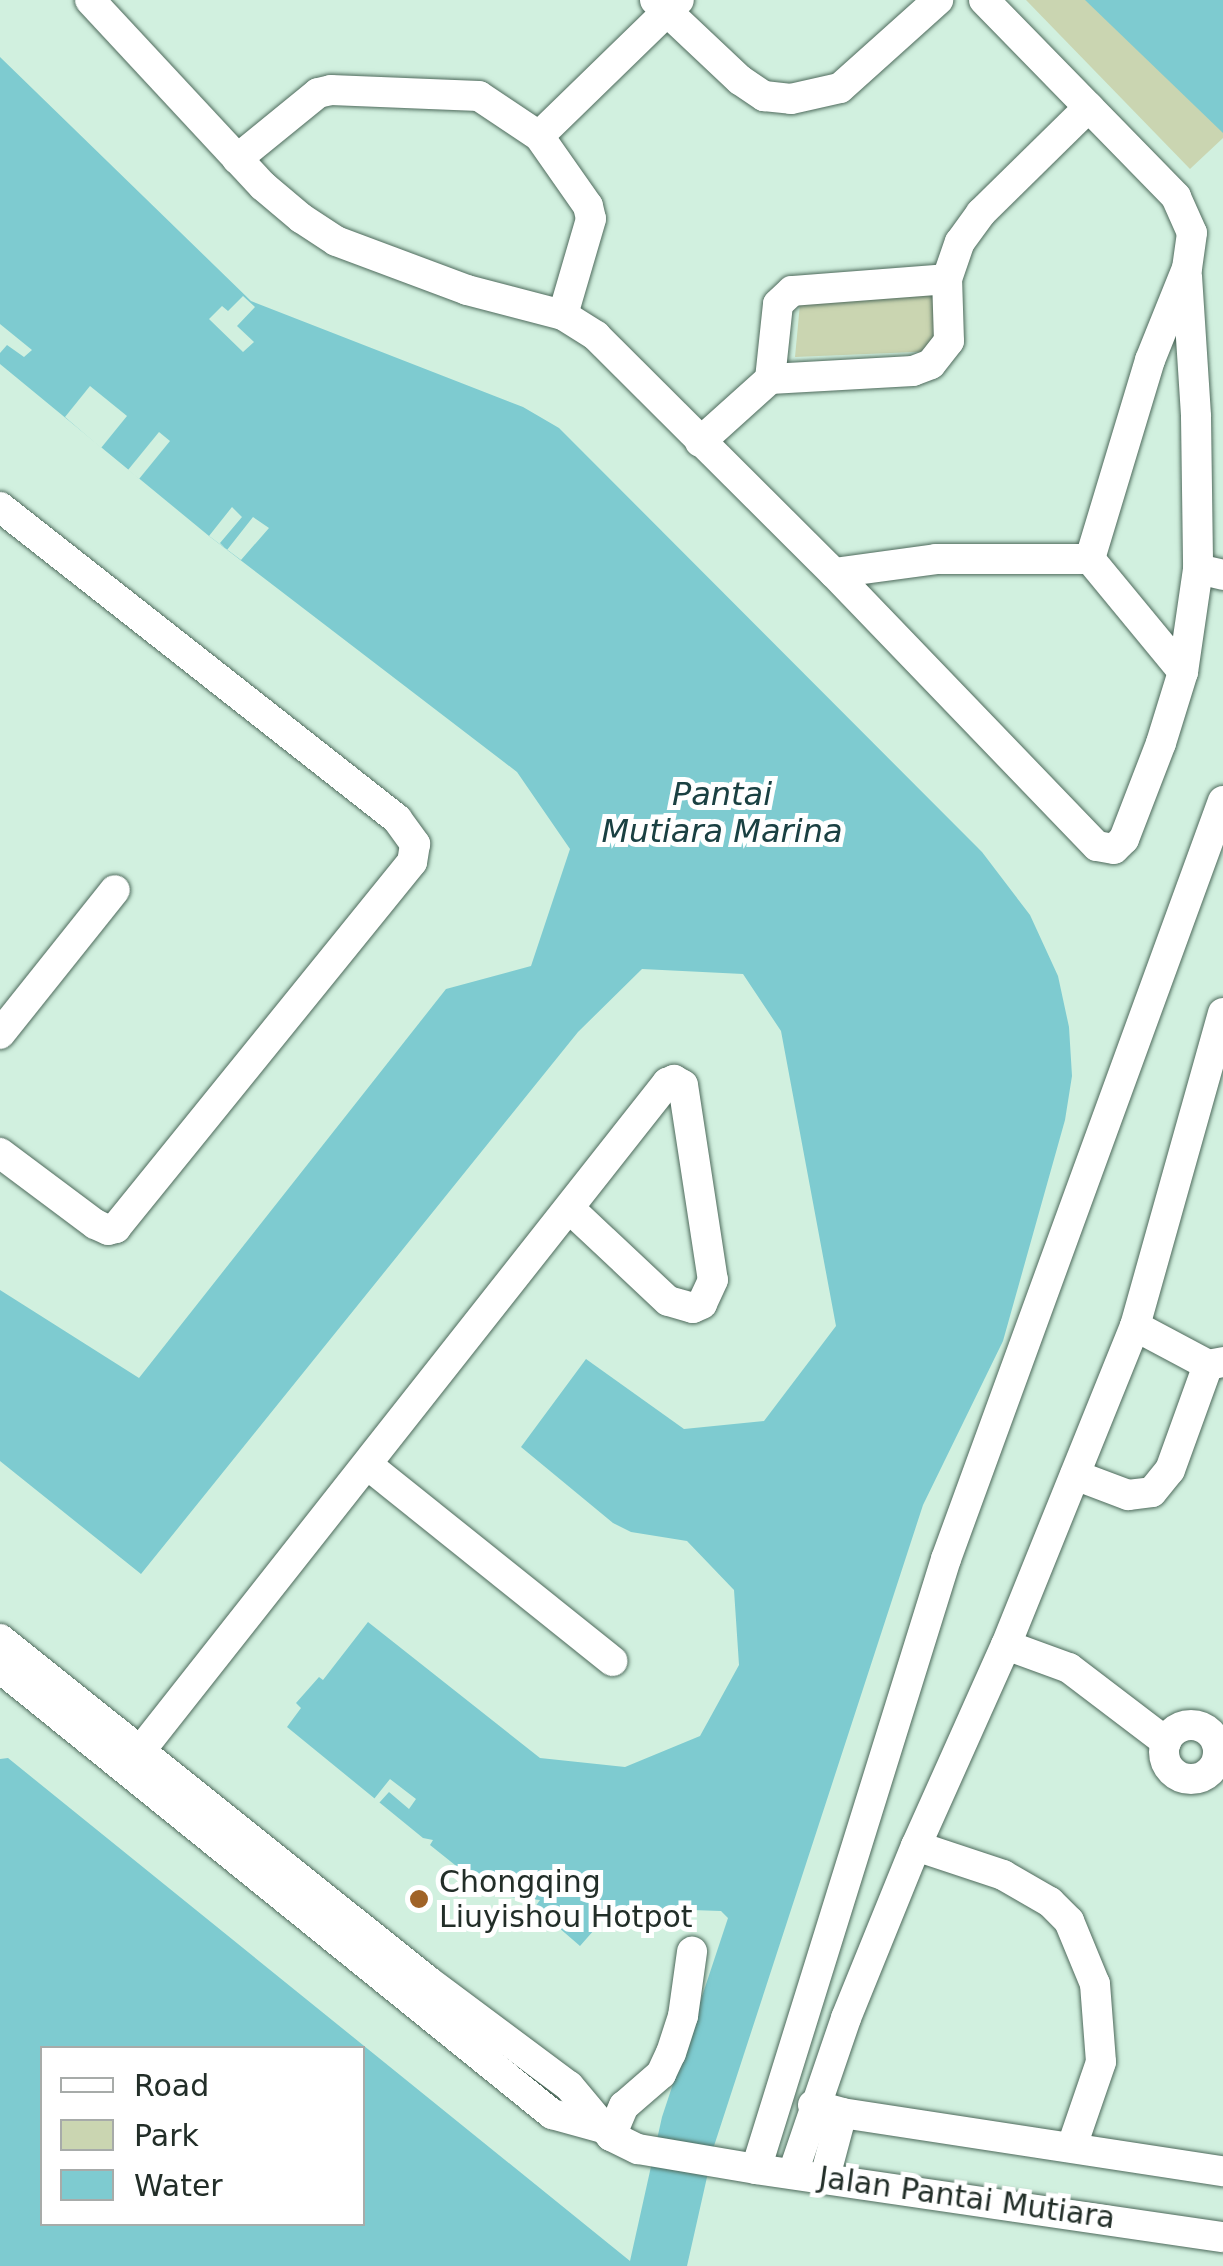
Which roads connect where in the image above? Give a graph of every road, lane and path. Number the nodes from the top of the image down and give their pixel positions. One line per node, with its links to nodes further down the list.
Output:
1 (938, 0): 3 (street)
2 (984, 0): 5 (street)
3 (667, 4): 6 (street)
4 (110, 6): 7 (street)
5 (1088, 107): 8 (street); 9 (street)
6 (538, 136): 7 (street); 10 (street)
7 (238, 159): 10 (street)
8 (1187, 268): 14 (street); 15 (street)
9 (948, 279): 11 (street); 11 (street)
10 (563, 316): 12 (street)
11 (770, 379): 12 (street)
12 (700, 442): 16 (street)
13 (0, 507): 22 (street)
14 (1090, 559): 16 (street); 17 (street)
15 (1211, 572): 17 (street)
16 (834, 573): 17 (street)
17 (1183, 672)
18 (1223, 802): 40 (street)
19 (115, 890): 21 (street)
20 (1223, 1013): 24 (street)
21 (0, 1034)
22 (0, 1153)
23 (570, 1209): 23 (street); 26 (street)
24 (1135, 1326): 25 (street); 27 (street)
25 (1215, 1363): 27 (street)
26 (369, 1466): 30 (street); 33 (street)
27 (1074, 1475): 29 (street)
28 (0, 1639): 33 (street)
29 (1006, 1645): 32 (street); 34 (street)
30 (612, 1662)
31 (0, 1668): 33 (street)
32 (1166, 1742)
33 (133, 1760): 37 (street)
34 (916, 1846): 36 (street); 38 (street)
35 (692, 1952): 37 (street)
36 (829, 2109): 38 (street); 40 (street)
37 (605, 2132): 40 (street, Jalan Pantai Mutiara)
38 (1072, 2146): 39 (street)
39 (1223, 2171)
40 (794, 2173): 41 (street, Jalan Pantai Mutiara)
41 (1222, 2234)

